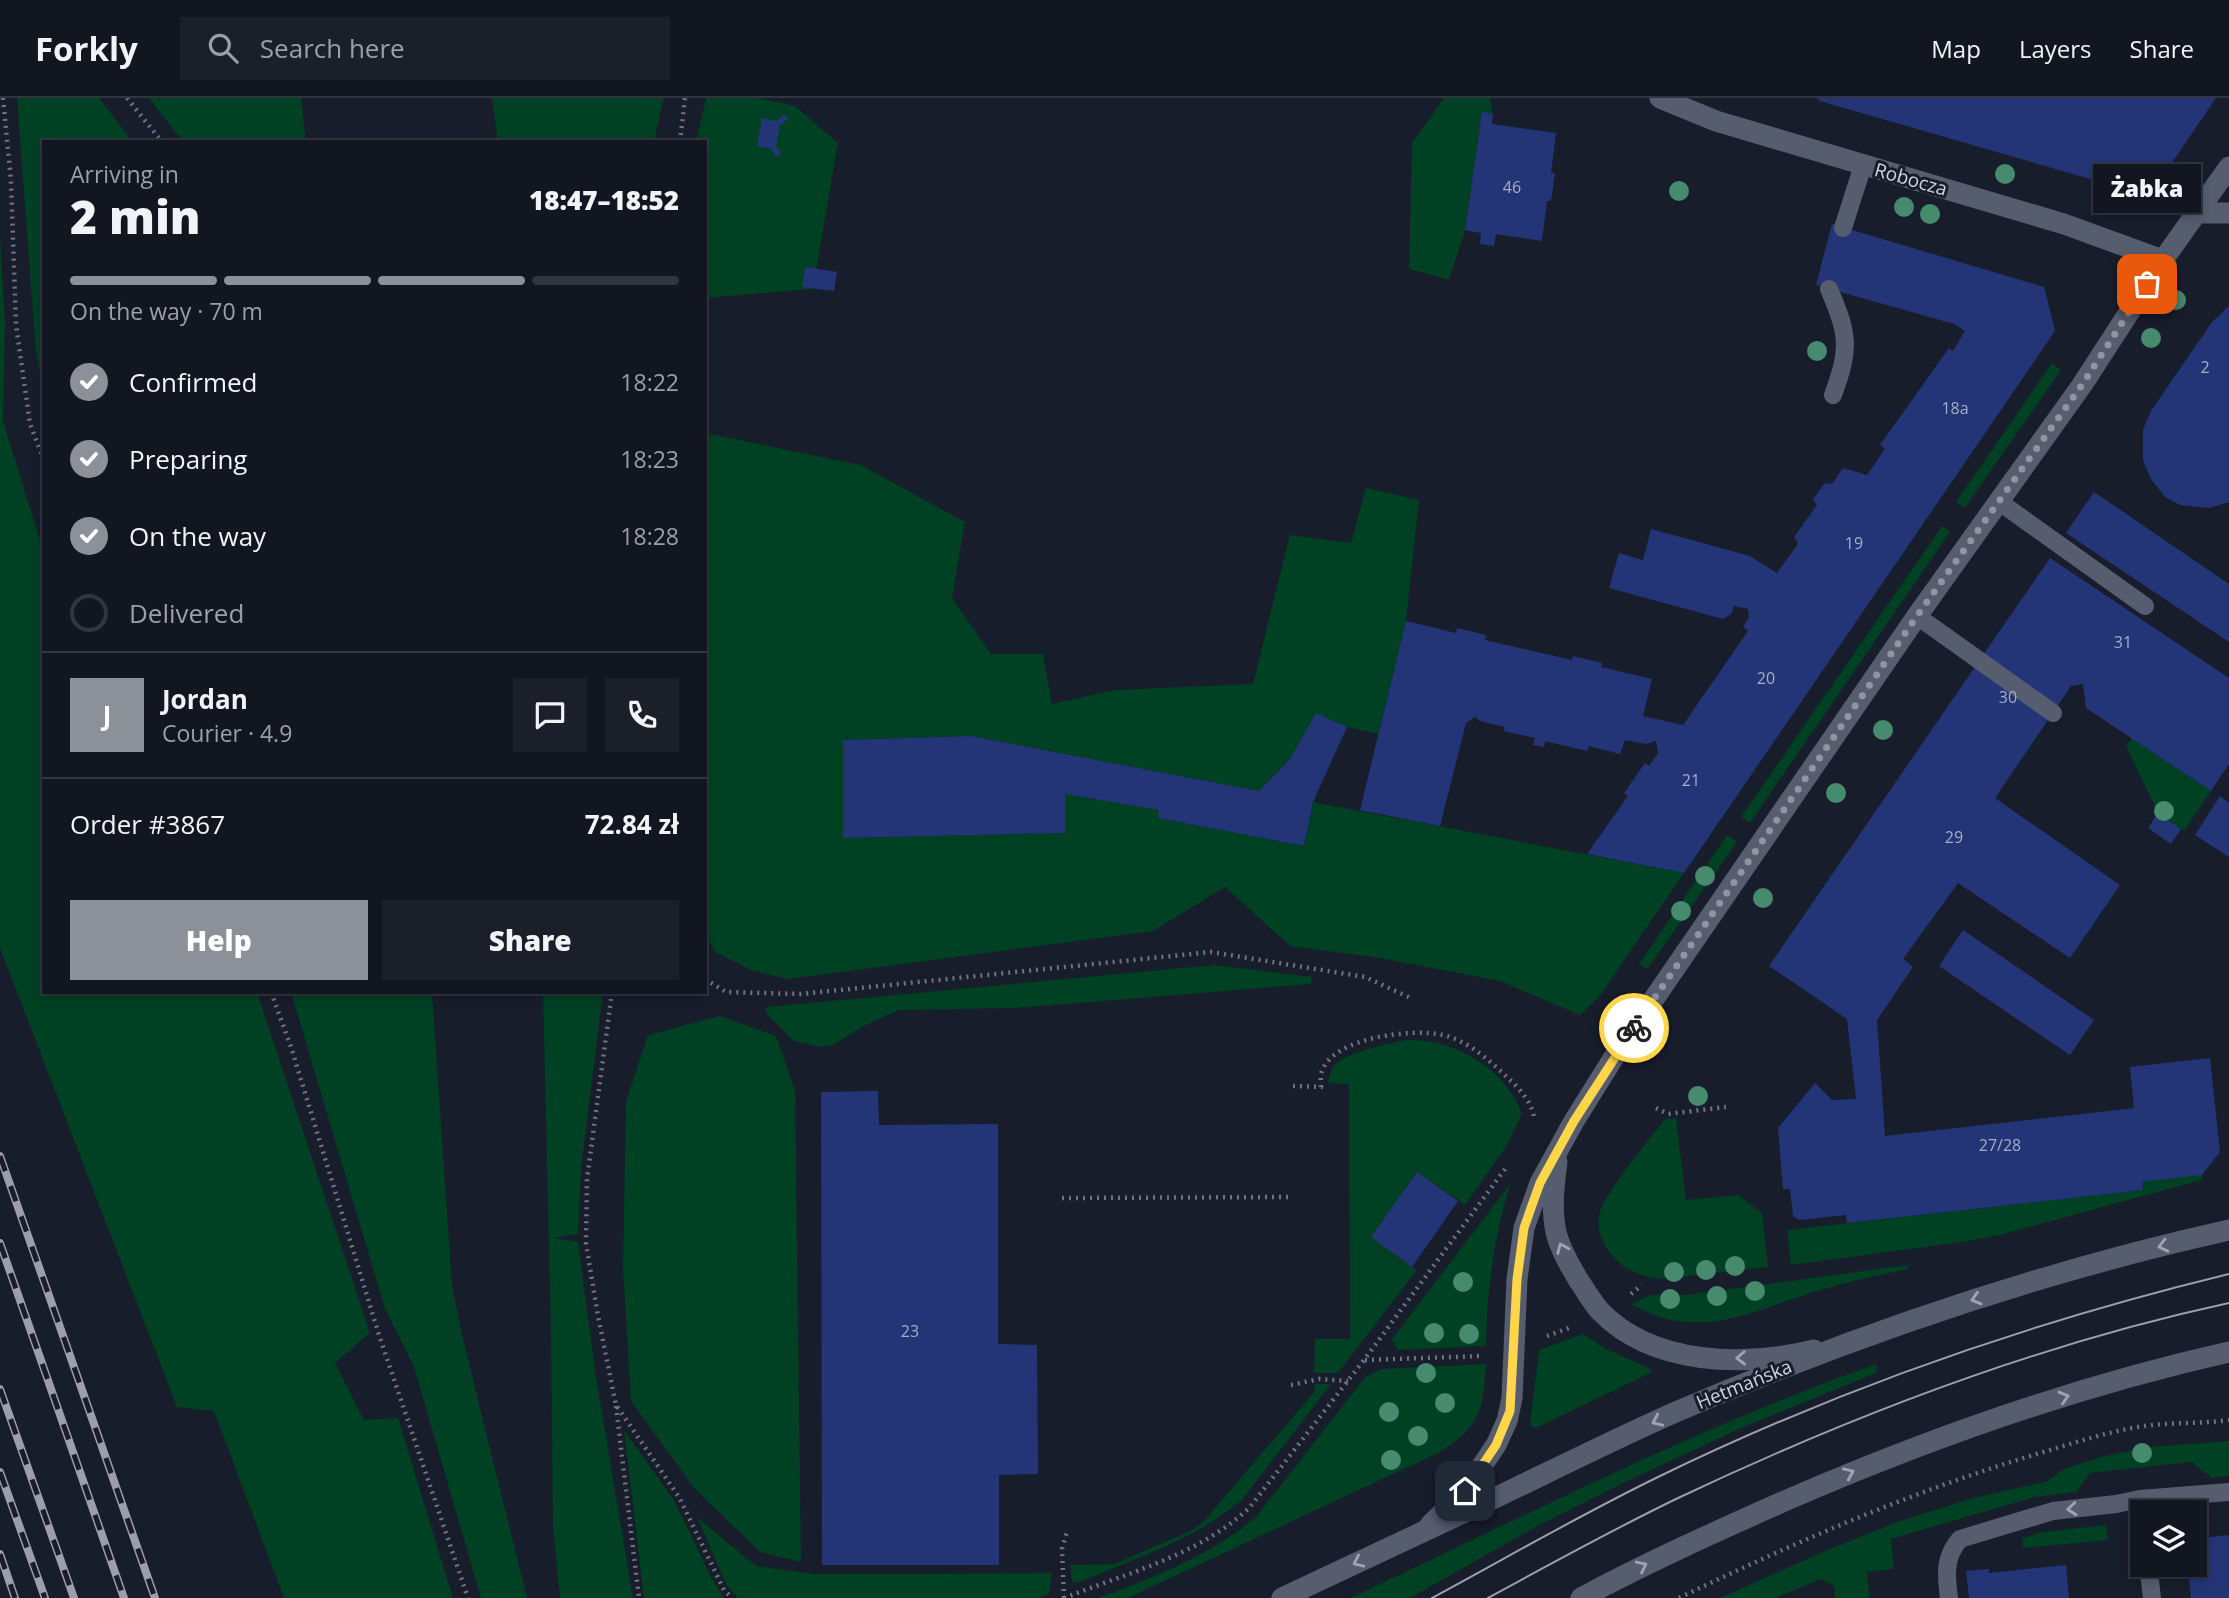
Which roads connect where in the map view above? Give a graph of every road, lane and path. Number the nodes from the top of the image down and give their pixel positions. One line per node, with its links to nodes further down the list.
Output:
1 (3, 98): 15 (path)
2 (127, 98): 5 (path)
3 (685, 98): 6 (path)
4 (1670, 100): 7 (street, Robocza)
5 (160, 140)
6 (680, 140)
7 (1863, 165): 11 (lane); 12 (street, Robocza)
8 (2229, 167): 10 (street)
9 (2229, 212): 10 (street)
10 (2195, 214): 12 (street)
11 (1843, 228)
12 (2162, 260): 16 (street)
13 (1829, 289): 14 (lane)
14 (1833, 395)
15 (42, 455)
16 (1998, 502): 17 (lane); 18 (street)
17 (2145, 606)
18 (1917, 616): 19 (lane); 28 (street)
19 (2053, 713)
20 (707, 980): 23 (path)
21 (272, 994): 44 (path)
22 (612, 994): 37 (path)
23 (1413, 999)
24 (1293, 1086): 27 (path)
25 (1726, 1107): 26 (path)
26 (1656, 1108)
27 (1530, 1129)
28 (1557, 1153): 33 (street, one-way to 28); 42 (street)
29 (1509, 1163): 35 (path)
30 (1292, 1197): 31 (path)
31 (1062, 1198)
32 (2229, 1230): 33 (street, Hetmańska, one-way to 33)
33 (1856, 1340): 42 (street, Hetmańska, one-way to 42)
34 (2229, 1352): 49 (street, one-way to 34)
35 (1348, 1381): 36 (path); 47 (path)
36 (1291, 1385)
37 (616, 1405): 45 (path); 46 (path)
38 (2229, 1420): 50 (path)
39 (2229, 1492): 40 (lane)
40 (2140, 1499): 51 (lane, one-way to 51)
41 (1067, 1531): 47 (path)
42 (1420, 1533): 48 (street, Hetmańska, one-way to 48)
43 (2150, 1577): 52 (lane)
44 (468, 1598)
45 (639, 1598)
46 (732, 1598)
47 (1064, 1598)
48 (1282, 1598)
49 (1581, 1598)
50 (1679, 1598)
51 (1949, 1598)
52 (2152, 1598)

